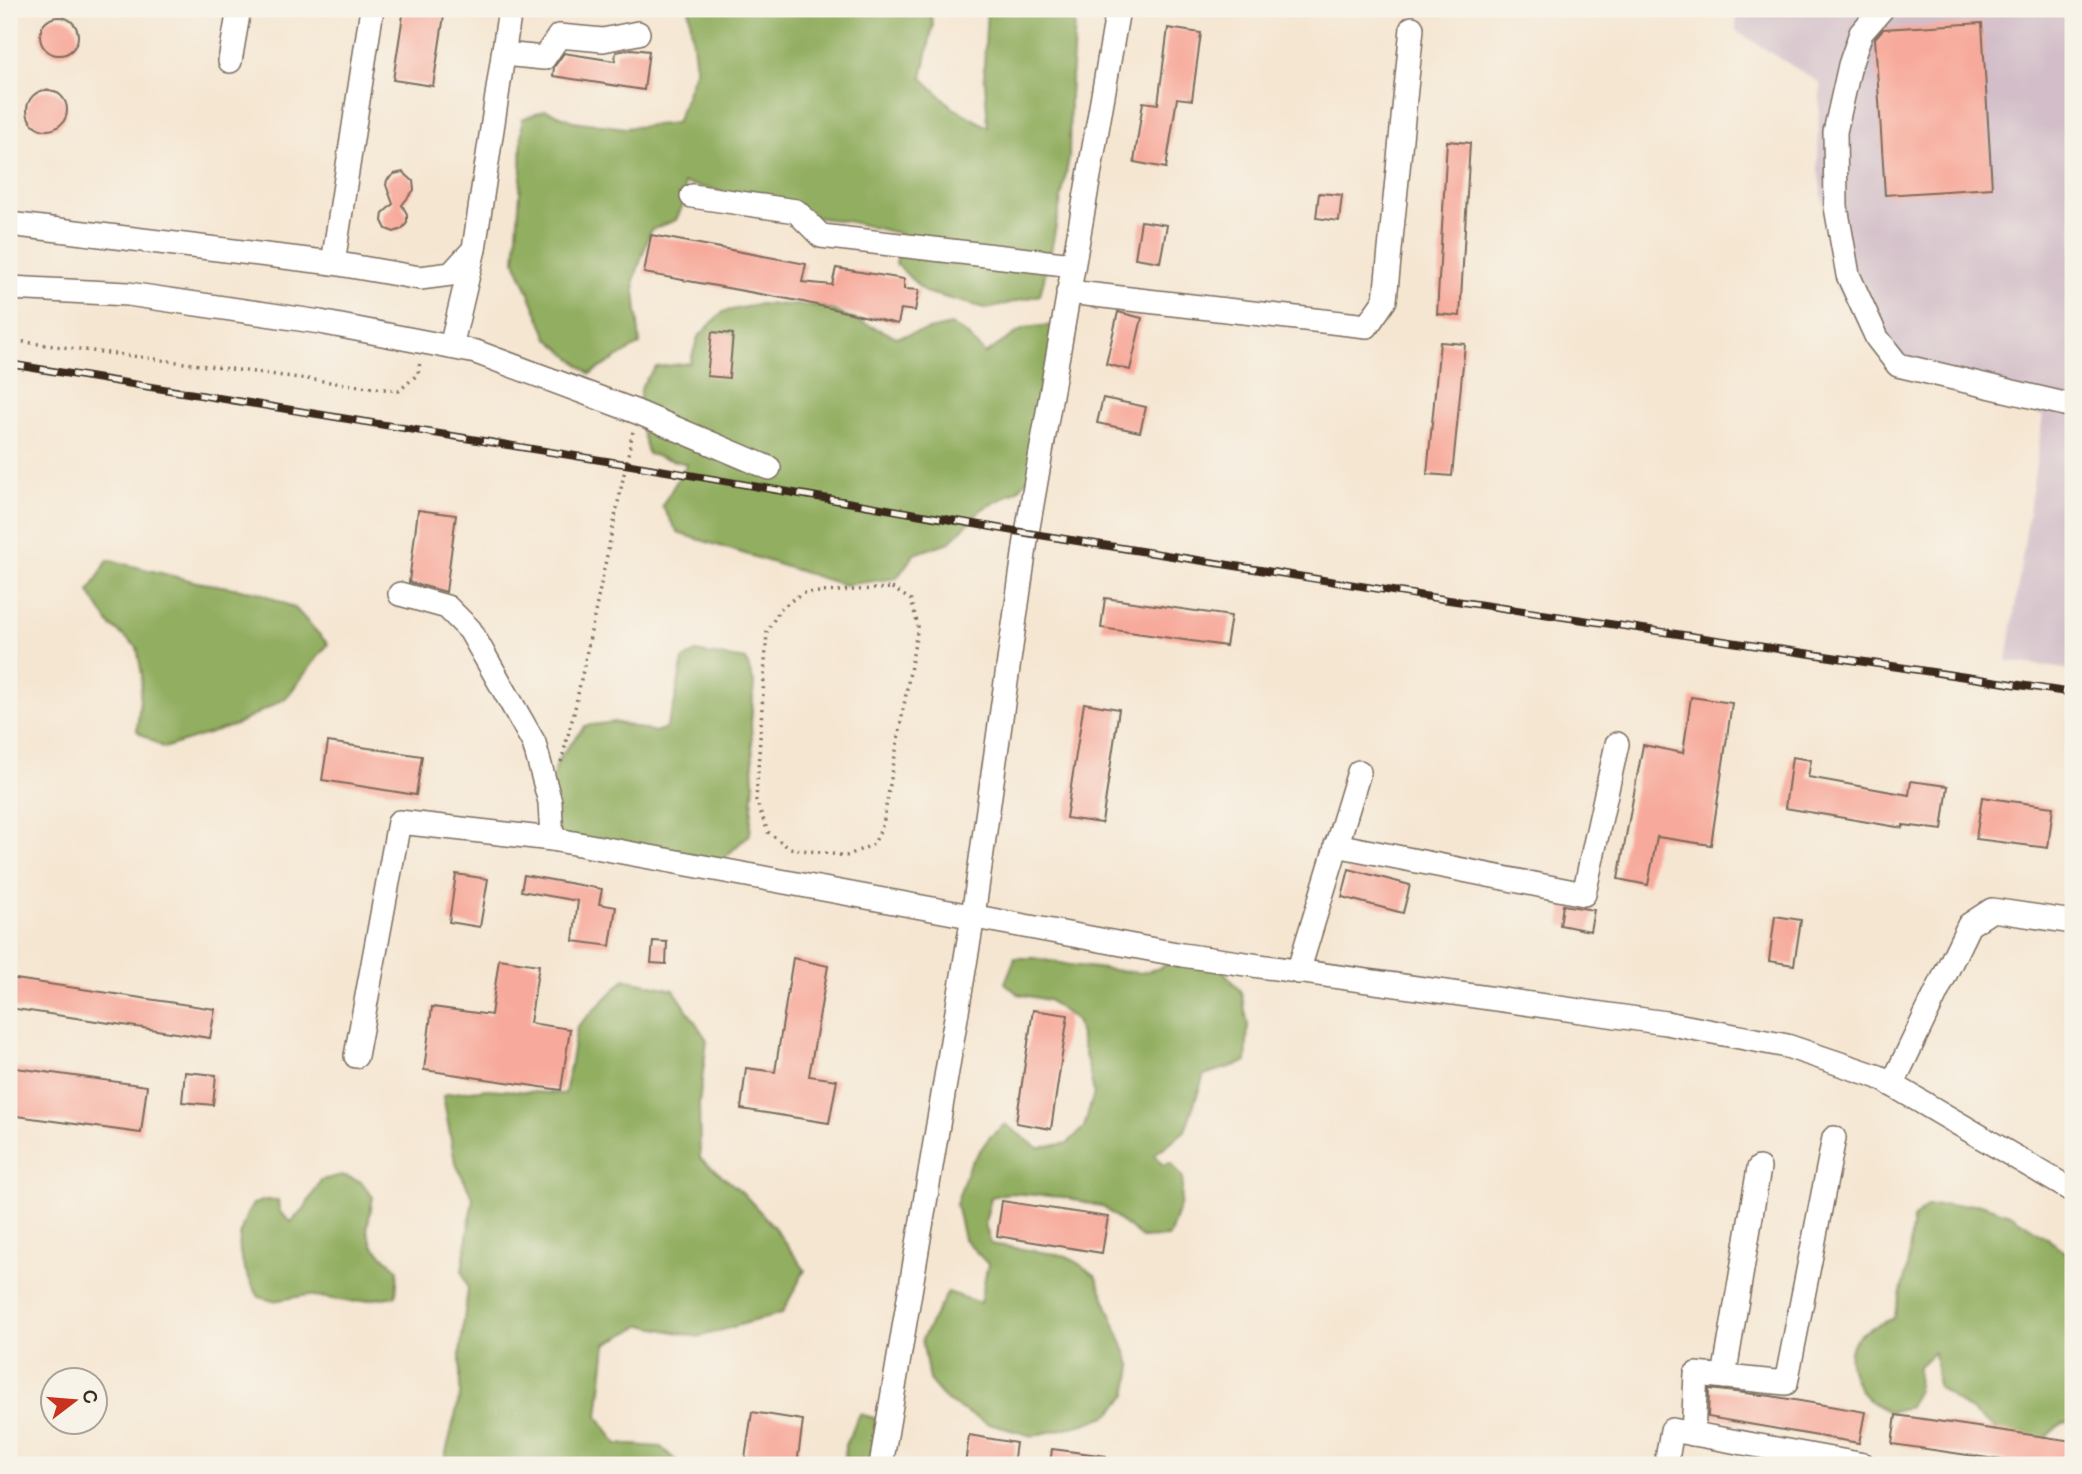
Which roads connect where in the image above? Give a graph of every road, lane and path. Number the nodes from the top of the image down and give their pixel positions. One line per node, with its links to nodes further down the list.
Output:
1 (239, 9): 9 (street)
2 (372, 9): 13 (street)
3 (510, 9): 8 (street)
4 (1118, 9): 14 (street)
5 (1882, 9): 20 (street)
6 (1412, 28): 16 (street)
7 (638, 33): 8 (street)
8 (503, 54): 12 (street)
9 (230, 61)
10 (692, 196): 14 (street)
11 (9, 224): 13 (street)
12 (474, 249): 13 (street); 19 (street)
13 (333, 263)
14 (1073, 265): 16 (street)
15 (9, 288): 18 (street)
16 (1069, 292): 30 (street)
17 (9, 340): 18 (path)
18 (423, 342): 19 (street)
19 (451, 347): 21 (street)
20 (2073, 406)
21 (637, 412): 22 (street); 26 (path)
22 (769, 468)
23 (400, 594): 28 (street)
24 (918, 626): 24 (path)
25 (1617, 744): 29 (street)
26 (560, 764)
27 (1359, 772): 29 (street)
28 (552, 839): 30 (street); 33 (street)
29 (1336, 845): 32 (street)
30 (973, 916): 32 (street); 40 (street)
31 (2073, 922): 34 (street)
32 (1298, 972): 34 (street)
33 (356, 1056)
34 (1892, 1085): 37 (street)
35 (1834, 1139): 38 (street)
36 (1759, 1168): 38 (street)
37 (2073, 1191)
38 (1724, 1377): 39 (street)
39 (1693, 1434): 41 (street); 42 (street)
40 (881, 1465)
41 (1666, 1465)
42 (1864, 1465)

